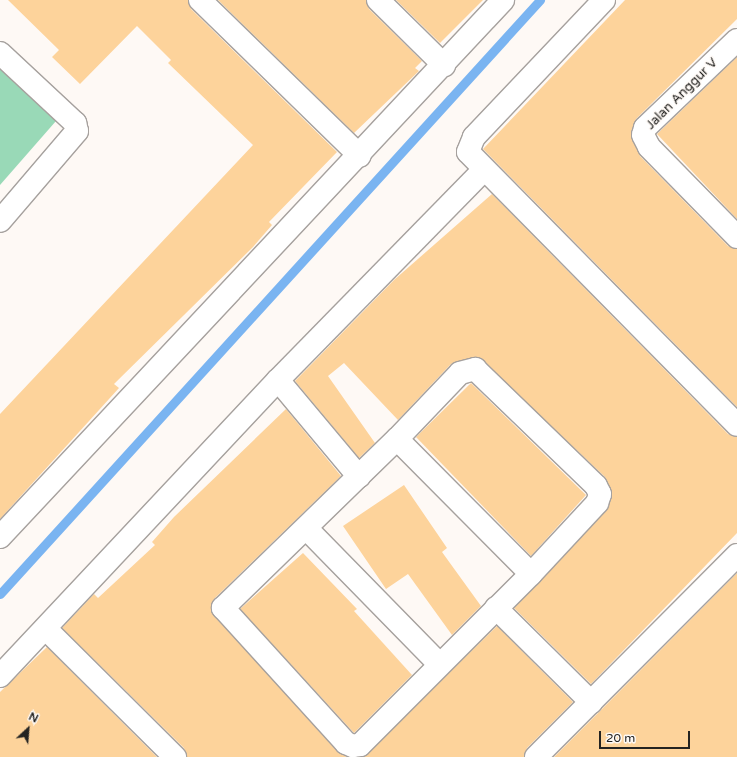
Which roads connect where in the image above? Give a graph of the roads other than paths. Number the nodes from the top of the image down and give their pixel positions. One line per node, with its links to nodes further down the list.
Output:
1 (200, 0): 8 (street)
2 (378, 0): 7 (street)
3 (503, 0): 7 (street)
4 (604, 0): 9 (street)
5 (736, 42): 11 (street, Jalan Anggur V)
6 (0, 53): 10 (street)
7 (444, 65): 8 (street)
8 (360, 156): 17 (street)
9 (483, 171): 12 (street); 13 (street)
10 (0, 221)
11 (737, 237)
12 (278, 380): 15 (street); 21 (street)
13 (737, 425)
14 (397, 439): 15 (street); 19 (street); 19 (street)
15 (359, 477): 16 (street)
16 (306, 528): 22 (street); 22 (street)
17 (0, 537)
18 (737, 554): 24 (street)
19 (531, 574): 20 (street)
20 (496, 608): 22 (street); 24 (street)
21 (46, 629): 23 (street); 25 (street)
22 (439, 664)
23 (0, 676)
24 (591, 702): 26 (street)
25 (175, 757)
26 (536, 757)

